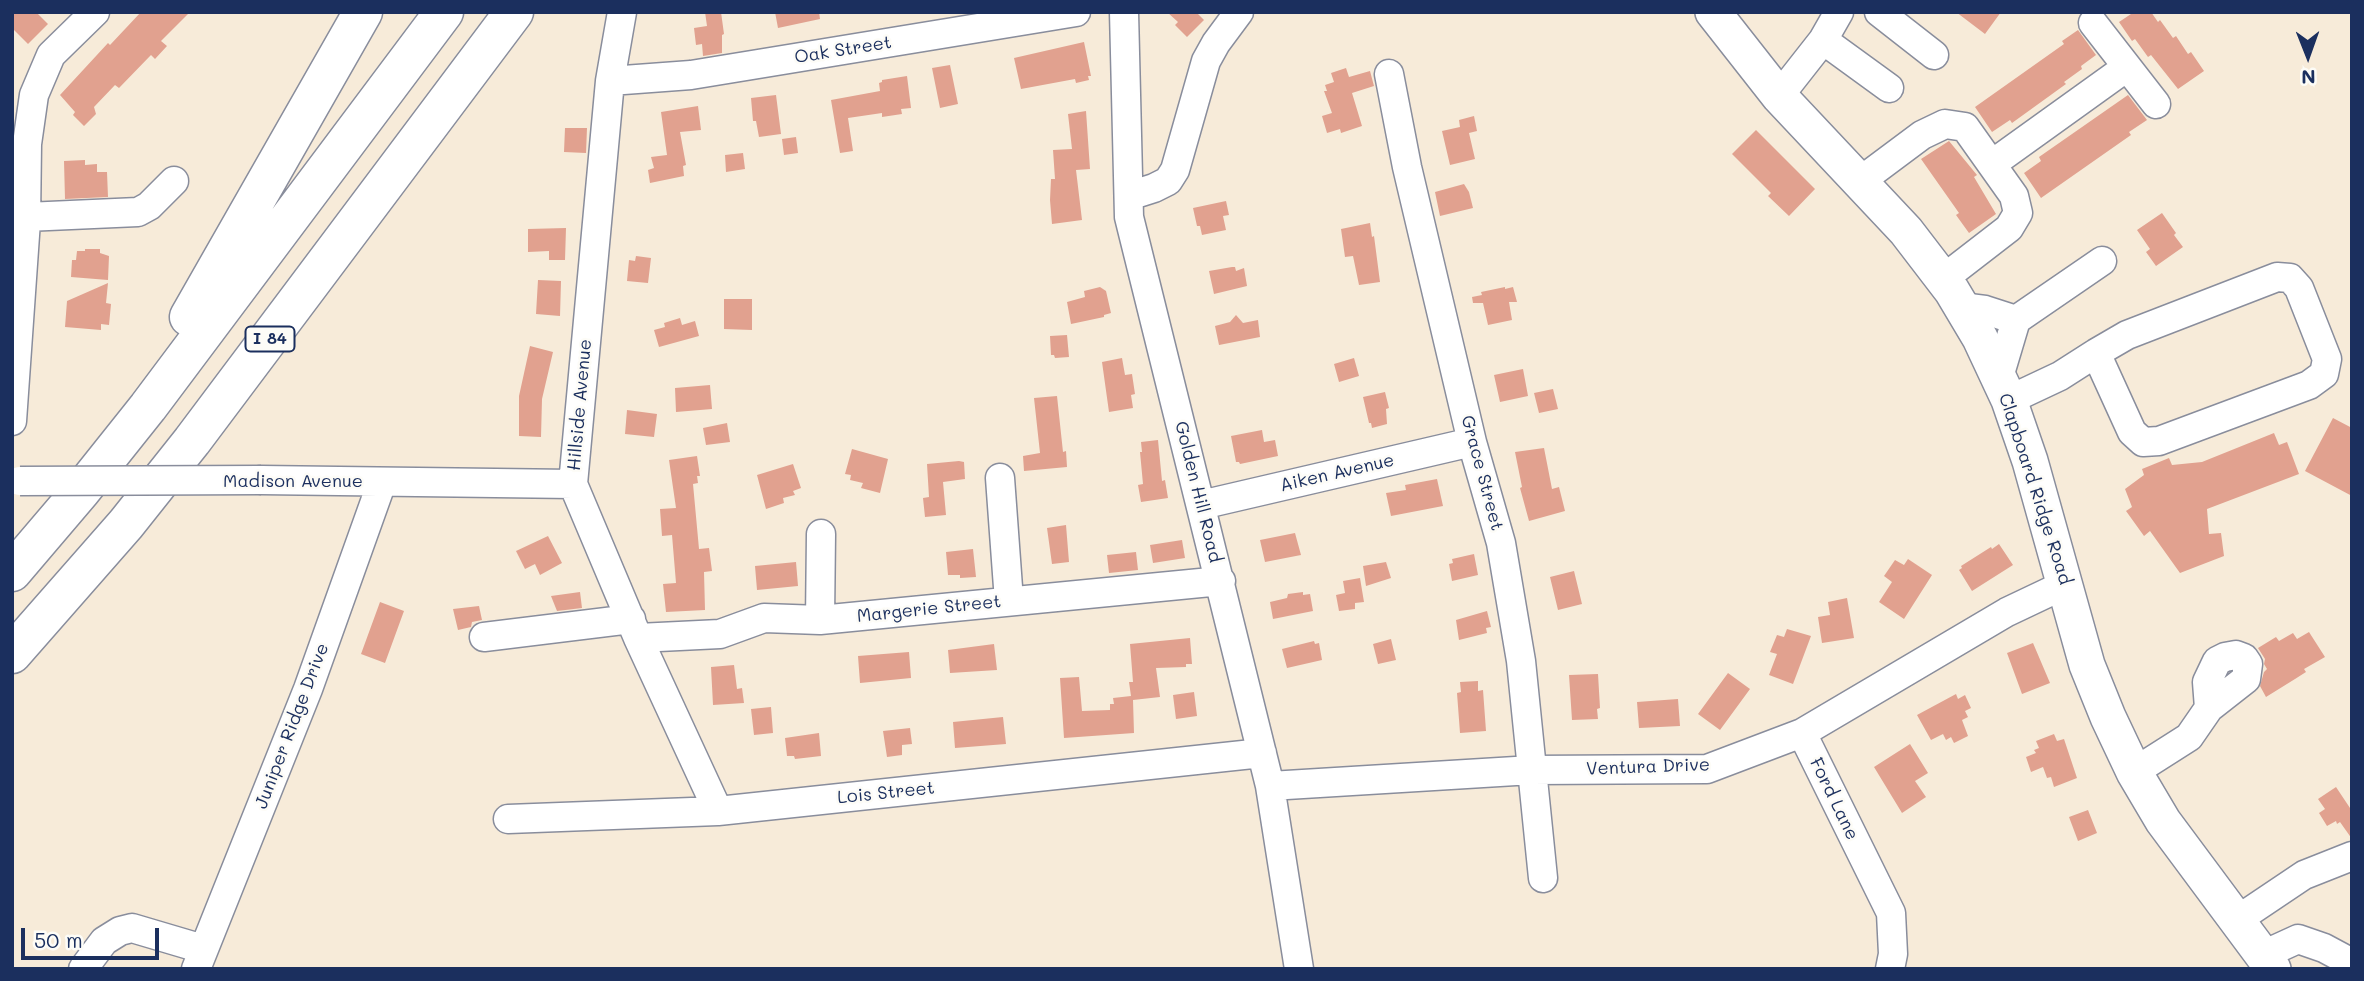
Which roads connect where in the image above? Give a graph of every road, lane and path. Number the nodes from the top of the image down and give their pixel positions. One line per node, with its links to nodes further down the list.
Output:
1 (95, 12): 25 (street)
2 (363, 12): 39 (highway)
3 (444, 12): 39 (highway)
4 (514, 12): 46 (highway, I 84)
5 (622, 12): 17 (street, Hillside Avenue)
6 (1076, 12): 17 (street, Oak Street)
7 (1124, 12): 24 (street, Golden Hill Road)
8 (1239, 12): 24 (street)
9 (1713, 12): 19 (main road, Clapboard Ridge Road)
10 (1839, 12): 13 (street)
11 (1879, 12): 14 (street)
12 (2093, 23): 15 (street)
13 (1823, 40): 18 (street); 19 (street)
14 (1934, 55)
15 (2127, 68): 20 (street); 21 (street)
16 (1389, 74): 32 (street, Grace Street)
17 (610, 80): 36 (street, Hillside Avenue)
18 (1889, 88)
19 (1779, 96): 23 (main road, Clapboard Ridge Road)
20 (2156, 104)
21 (1992, 164): 23 (street); 27 (street)
22 (174, 181): 25 (street)
23 (1858, 182): 27 (main road, Clapboard Ridge Road)
24 (1129, 196): 37 (street, Golden Hill Road)
25 (21, 221): 31 (street)
26 (2102, 261): 28 (street)
27 (1952, 293): 28 (street); 30 (main road, Clapboard Ridge Road)
28 (2016, 320): 30 (street)
29 (2096, 353): 29 (street); 30 (street)
30 (2004, 389): 41 (main road, Clapboard Ridge Road)
31 (12, 421)
32 (1472, 442): 37 (street, Aiken Avenue); 50 (street, Grace Street)
33 (1000, 478): 42 (street)
34 (16, 481): 35 (street, Madison Avenue, bridge)
35 (382, 482): 36 (street, Madison Avenue); 58 (street, Juniper Ridge Drive)
36 (573, 484): 44 (street, Hillside Avenue)
37 (1201, 505): 40 (street, Golden Hill Road)
38 (821, 534): 43 (street)
39 (12, 572)
40 (1221, 581): 42 (street, Margerie Street); 49 (street, Golden Hill Road)
41 (2066, 584): 48 (street, Ventura Drive); 51 (main road, Clapboard Ridge Road)
42 (1009, 601): 43 (street, Margerie Street)
43 (820, 620): 44 (street, Margerie Street)
44 (635, 628): 45 (street, Margerie Street); 53 (street, Hillside Avenue)
45 (484, 637)
46 (12, 654)
47 (2209, 708): 51 (street)
48 (1802, 733): 50 (street, Ventura Drive); 63 (street, Ford Lane)
49 (1262, 753): 52 (street, Golden Hill Road); 53 (street, Lois Street)
50 (1532, 770): 52 (street, Ventura Drive); 56 (street, Grace Street)
51 (2134, 772): 57 (main road, Clapboard Ridge Road)
52 (1270, 786): 62 (street, Golden Hill Road)
53 (718, 811): 54 (street, Lois Street)
54 (508, 820)
55 (2352, 856): 57 (street)
56 (1543, 878)
57 (2237, 920): 59 (main road, Clapboard Ridge Road)
58 (199, 959): 61 (street)
59 (2268, 962): 60 (street)
60 (2352, 963)
61 (83, 969)
62 (1299, 969)
63 (1890, 969)

